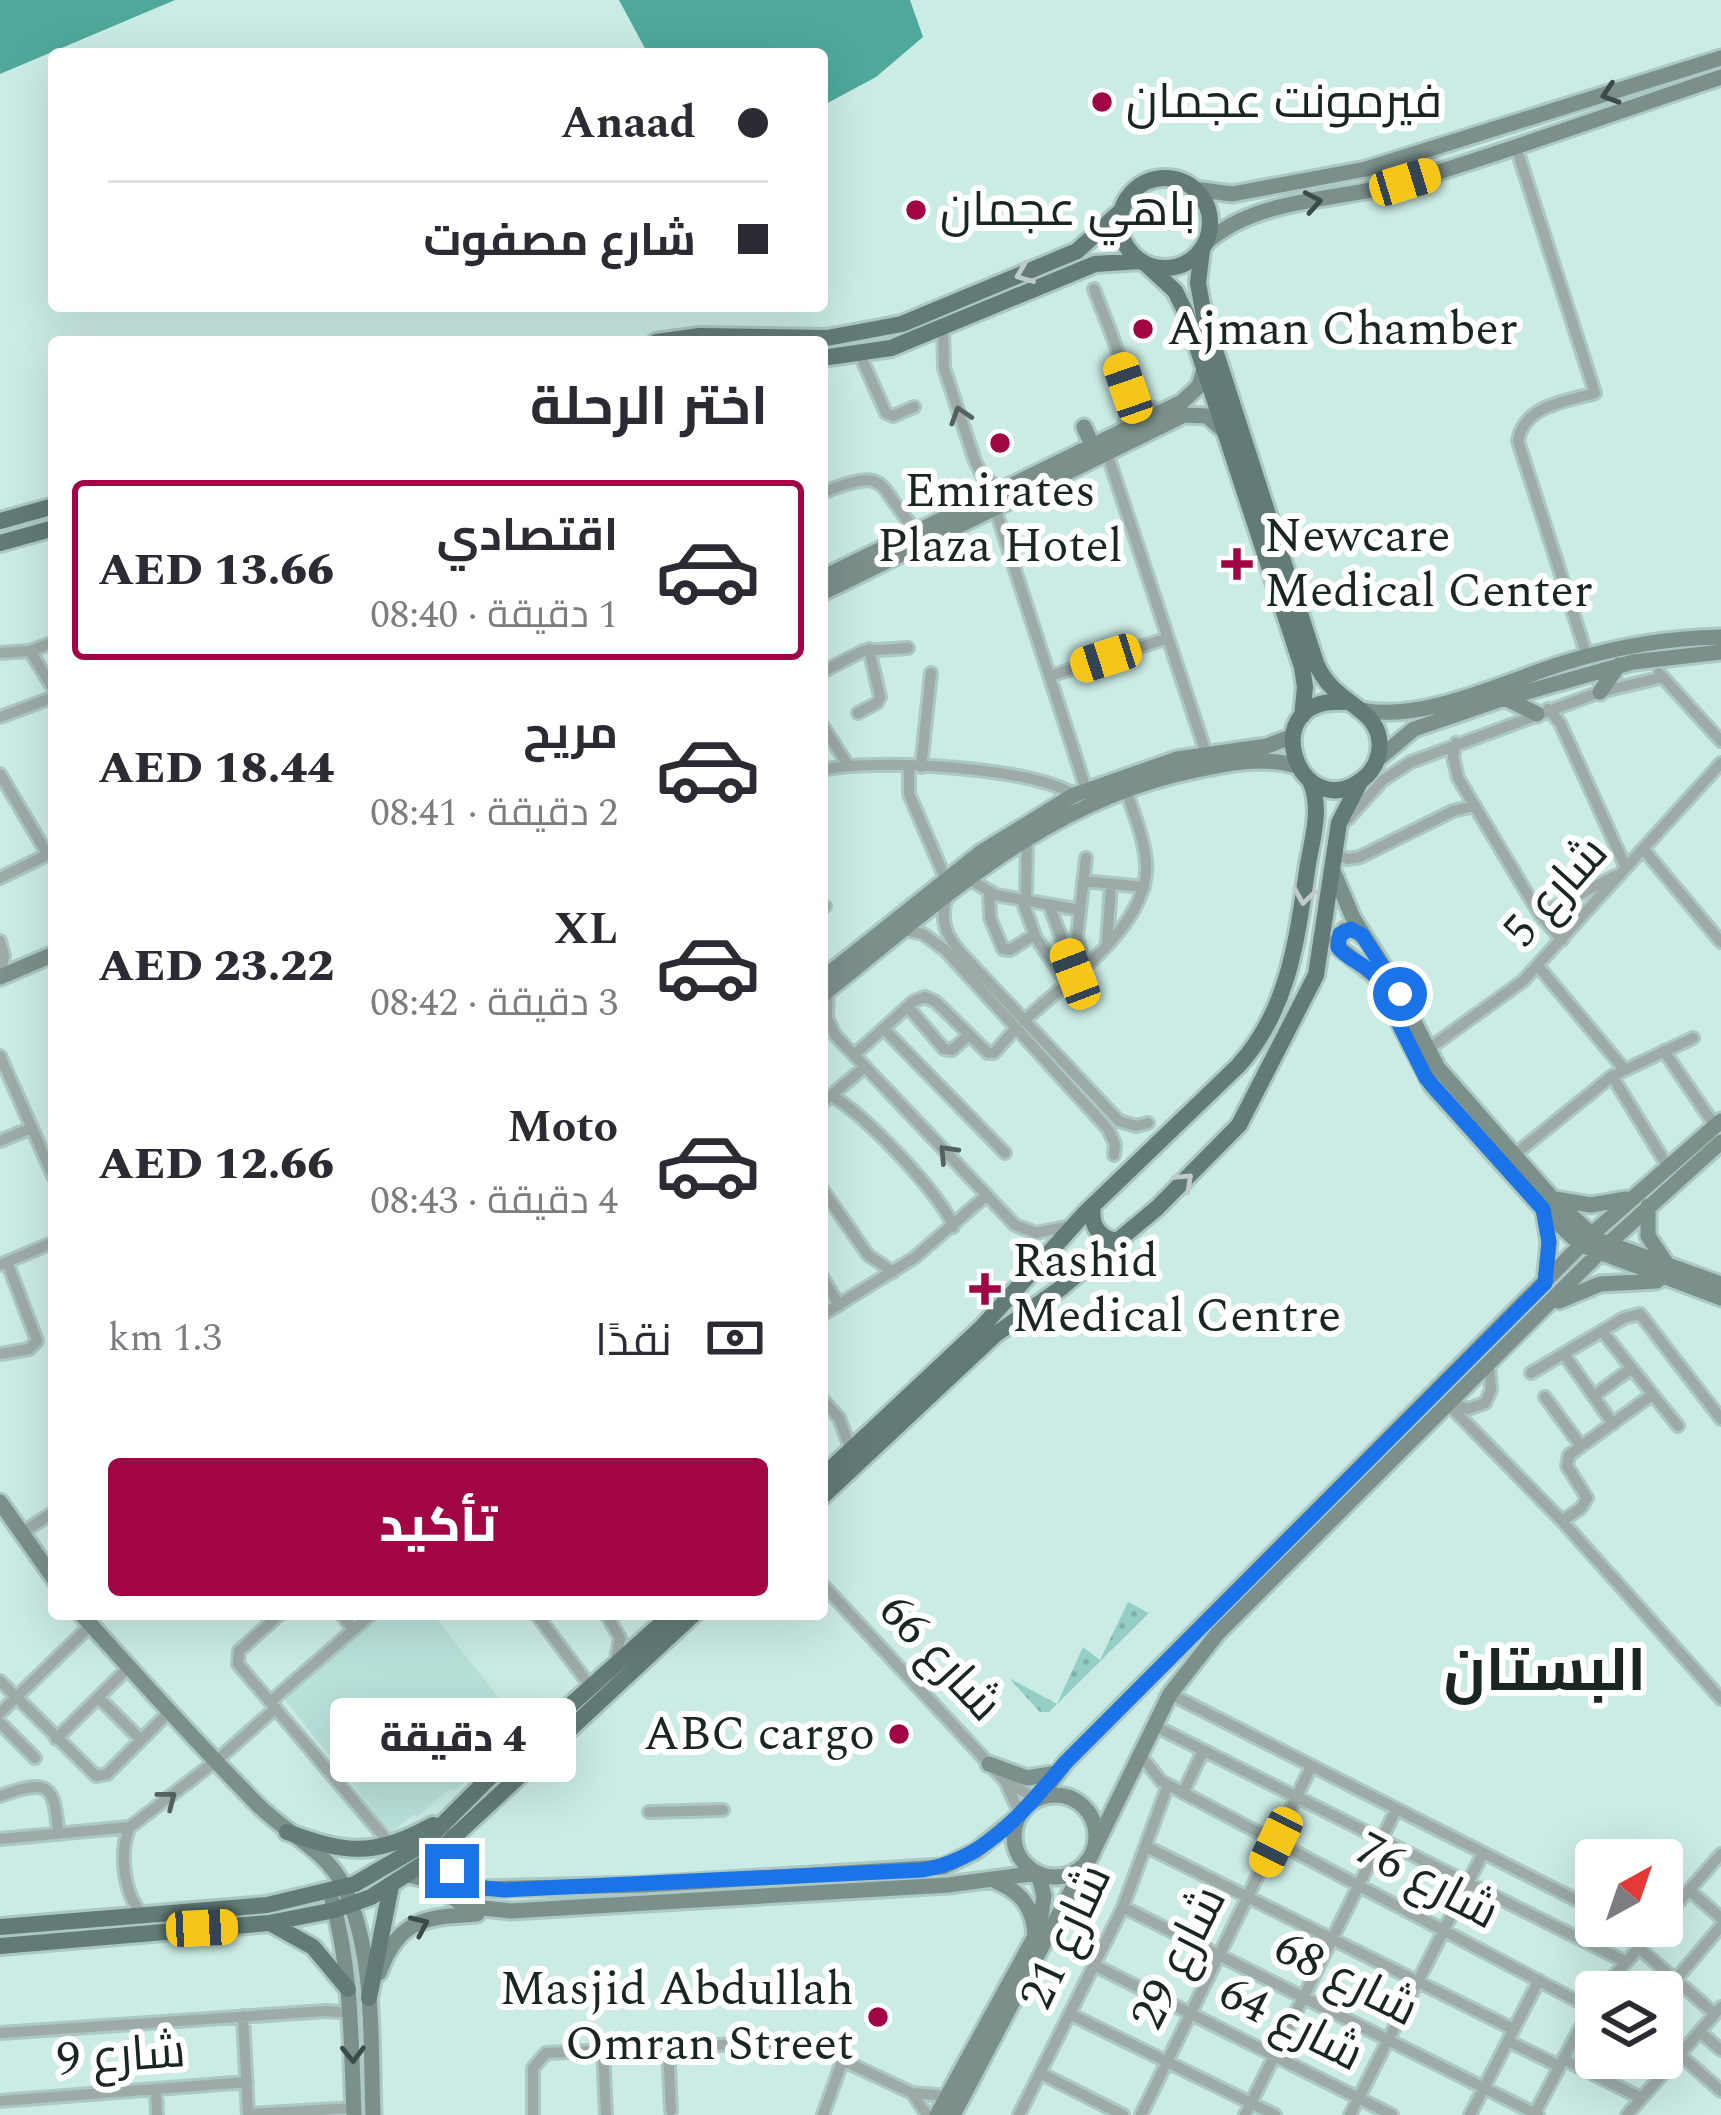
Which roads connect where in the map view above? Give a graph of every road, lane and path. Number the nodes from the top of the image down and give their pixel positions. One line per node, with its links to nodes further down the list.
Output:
1 (1721, 58): 4 (street, one-way to 4)
2 (1721, 77): 3 (street)
3 (1516, 148): 6 (street); 44 (street)
4 (1351, 172): 5 (street); 6 (street)
5 (1195, 189): 7 (main road); 8 (main road)
6 (1355, 194): 8 (street, one-way to 6)
7 (1121, 211): 9 (main road); 12 (main road, one-way to 12)
8 (1204, 246): 9 (main road); 56 (main road)
9 (1144, 264): 11 (main road); 15 (main road)
10 (1094, 290): 16 (street)
11 (943, 329): 13 (main road); 24 (street, one-way to 11)
12 (828, 338)
13 (860, 355): 14 (main road); 17 (street)
14 (828, 358)
15 (1204, 369): 18 (street); 21 (main road)
16 (1128, 388): 18 (street); 20 (street)
17 (914, 407)
18 (1160, 412): 20 (street)
19 (1076, 430): 22 (street)
20 (1121, 430): 22 (street)
21 (1224, 431): 22 (street); 59 (main road)
22 (1092, 450): 23 (street); 23 (street); 36 (street)
23 (1052, 473): 24 (street); 27 (street)
24 (1000, 490): 29 (street)
25 (828, 491): 31 (street)
26 (48, 508): 28 (main road)
27 (995, 508): 29 (street); 49 (street)
28 (0, 520)
29 (941, 527): 31 (street); 34 (street)
30 (48, 530): 32 (main road)
31 (917, 531): 33 (street)
32 (0, 543)
33 (828, 575)
34 (828, 590)
35 (1721, 637): 44 (street)
36 (1168, 638): 49 (street); 65 (street)
37 (48, 644): 40 (street)
38 (908, 648): 39 (street)
39 (869, 649): 47 (street); 58 (street)
40 (30, 651): 41 (street); 51 (street)
41 (0, 652)
42 (1721, 652): 43 (street)
43 (1685, 653): 45 (street); 52 (street)
44 (1587, 656): 56 (street)
45 (1644, 660): 46 (street); 50 (street)
46 (1619, 665): 53 (street); 55 (street)
47 (828, 669)
48 (931, 674): 69 (street)
49 (1050, 676): 76 (street)
50 (1663, 677): 52 (street); 53 (street)
51 (48, 683)
52 (1679, 691): 63 (street)
53 (1600, 692): 57 (street)
54 (48, 697): 60 (street)
55 (1505, 698): 57 (street); 66 (street)
56 (1354, 706): 59 (main road); 66 (main road)
57 (1543, 712): 64 (street); 85 (street)
58 (858, 713)
59 (1302, 716): 62 (main road)
60 (0, 717)
61 (828, 734): 68 (street)
62 (1293, 736): 65 (street); 70 (main road)
63 (1721, 741)
64 (1456, 743): 77 (street); 78 (street)
65 (1206, 753): 76 (street)
66 (1377, 760): 74 (main road)
67 (1721, 763): 81 (street, شارع 5)
68 (848, 765): 69 (street); 71 (street)
69 (915, 766): 76 (street); 91 (street)
70 (1297, 766): 73 (main road); 75 (street)
71 (828, 769)
72 (0, 775): 80 (street)
73 (1310, 781): 74 (main road); 141 (main road, one-way to 141)
74 (1360, 782): 78 (main road)
75 (1126, 789): 79 (street); 90 (street)
76 (1080, 792): 91 (street)
77 (1474, 806): 84 (street); 96 (street)
78 (1337, 832): 84 (main road)
79 (1028, 836): 87 (street); 93 (street)
80 (48, 848)
81 (1643, 850): 85 (street, شارع 5); 102 (street)
82 (48, 854): 86 (street)
83 (1086, 858): 88 (street)
84 (1334, 862): 99 (street); 109 (main road)
85 (1625, 870): 96 (street); 100 (street, شارع 5)
86 (0, 878)
87 (969, 879): 91 (street); 92 (street)
88 (1083, 881): 89 (street); 95 (street)
89 (1111, 884): 90 (street); 103 (street)
90 (1144, 887): 103 (street)
91 (947, 888): 97 (street); 104 (street); 111 (street)
92 (989, 892): 93 (street); 98 (street)
93 (1024, 901): 94 (street); 98 (street)
94 (1049, 905): 95 (street); 108 (street)
95 (1080, 910): 108 (street)
96 (1540, 915): 100 (street)
97 (904, 930): 104 (street); 112 (street)
98 (1034, 934): 108 (street)
99 (1362, 935): 106 (street); 119 (street)
100 (1562, 940): 107 (street, شارع 5)
101 (0, 941): 110 (street)
102 (1721, 942)
103 (1107, 944): 108 (street)
104 (957, 956): 115 (street)
105 (48, 957): 110 (street)
106 (1355, 960): 109 (street); 140 (street)
107 (1538, 966): 119 (street, شارع 5); 124 (street)
108 (1075, 974): 115 (street)
109 (1316, 975): 145 (main road, one-way to 109)
110 (0, 977)
111 (828, 985)
112 (828, 985)
113 (908, 1006): 116 (street); 117 (street); 117 (street)
114 (828, 1020): 121 (street)
115 (1020, 1025): 117 (street); 127 (street)
116 (884, 1028): 121 (street); 132 (street)
117 (969, 1035)
118 (1693, 1038): 120 (street)
119 (1427, 1051): 134 (street)
120 (1664, 1051): 124 (street); 130 (street)
121 (854, 1055): 123 (street)
122 (0, 1056): 129 (street)
123 (865, 1066): 125 (street); 137 (street, one-way to 123)
124 (1618, 1072): 134 (street); 135 (street)
125 (828, 1097)
126 (828, 1100): 144 (street)
127 (1097, 1109): 128 (street); 133 (street)
128 (1148, 1124)
129 (31, 1128): 131 (street); 136 (street)
130 (1719, 1130): 135 (street); 142 (street)
131 (0, 1141)
132 (1005, 1153)
133 (1114, 1155)
134 (1513, 1156): 140 (street)
135 (1671, 1164): 139 (street); 147 (street)
136 (48, 1165)
137 (986, 1195): 143 (street); 144 (street)
138 (828, 1198): 149 (street)
139 (1628, 1198): 140 (street); 147 (street)
140 (1548, 1204): 147 (street); 151 (street)
141 (1093, 1205): 143 (main road); 145 (main road)
142 (1648, 1206): 147 (street); 150 (street)
143 (1073, 1225): 175 (main road)
144 (953, 1227): 149 (street)
145 (1120, 1241): 179 (main road)
146 (48, 1245): 148 (street)
147 (1594, 1245): 150 (street); 151 (street); 156 (street); 158 (street)
148 (4, 1264): 160 (street)
149 (893, 1272): 155 (street)
150 (1672, 1275): 152 (street); 154 (street); 156 (street)
151 (1545, 1283): 169 (street)
152 (1721, 1284)
153 (828, 1287): 155 (street)
154 (1721, 1298)
155 (839, 1305): 157 (street)
156 (1546, 1308): 158 (street)
157 (828, 1311)
158 (1523, 1329): 162 (street)
159 (1602, 1331): 161 (street); 163 (street); 168 (street)
160 (0, 1354)
161 (1564, 1354): 164 (street); 166 (street)
162 (1489, 1363): 169 (street); 169 (street)
163 (1629, 1370): 165 (street); 166 (street)
164 (1531, 1373)
165 (1652, 1395): 173 (street); 174 (street)
166 (1594, 1396): 173 (street)
167 (1545, 1397): 176 (street)
168 (1716, 1401): 172 (street)
169 (1438, 1406): 182 (street); 184 (street)
170 (828, 1407): 171 (street)
171 (838, 1418): 175 (street); 177 (street)
172 (1721, 1419)
173 (1612, 1424): 176 (street)
174 (1678, 1426)
175 (871, 1432): 177 (main road)
176 (1581, 1446): 182 (street)
177 (851, 1450): 178 (main road)
178 (828, 1471)
179 (828, 1491)
180 (0, 1502): 183 (street)
181 (48, 1516): 183 (street)
182 (1562, 1521): 206 (street)
183 (20, 1534): 185 (street)
184 (1272, 1568): 203 (street); 220 (street)
185 (48, 1571)
186 (828, 1590): 218 (street, شارع 66)
187 (89, 1620): 204 (street)
188 (93, 1620): 199 (street)
189 (274, 1620): 207 (street)
190 (346, 1620): 197 (street)
191 (366, 1620): 197 (street)
192 (541, 1620): 202 (street)
193 (610, 1620): 200 (street)
194 (611, 1620): 198 (street)
195 (665, 1620): 198 (main road)
196 (687, 1620): 232 (main road)
197 (355, 1630): 207 (street)
198 (651, 1633): 200 (main road)
199 (129, 1666): 205 (street); 208 (street)
200 (612, 1668): 202 (main road)
201 (0, 1681): 204 (street)
202 (591, 1687): 232 (main road)
203 (1170, 1694): 211 (street); 219 (street)
204 (16, 1697): 209 (street); 212 (street)
205 (99, 1698): 212 (street); 213 (street)
206 (1721, 1699)
207 (273, 1705): 217 (street); 241 (street)
208 (170, 1711): 213 (street); 217 (street)
209 (0, 1713)
210 (0, 1723): 216 (street)
211 (1153, 1725): 214 (street); 215 (street)
212 (56, 1739): 213 (street)
213 (141, 1740)
214 (1203, 1751): 224 (street); 226 (street)
215 (1139, 1753): 222 (street, شارع 76); 223 (street)
216 (35, 1758)
217 (216, 1761): 234 (street, one-way to 217); 235 (street)
218 (989, 1764): 220 (street); 221 (street, شارع 66)
219 (1310, 1767): 226 (street, شارع 29); 229 (street)
220 (1057, 1773): 227 (street)
221 (1005, 1781): 227 (street, شارع 66); 231 (street, شارع 66)
222 (1165, 1784): 223 (street); 224 (street, شارع 76); 242 (street, شارع 21)
223 (1123, 1786): 245 (street)
224 (1183, 1793): 240 (street, شارع 76)
225 (0, 1796): 236 (street)
226 (1297, 1797): 239 (street); 240 (street, شارع 29)
227 (1038, 1798): 231 (street); 245 (street)
228 (723, 1810): 230 (street)
229 (1396, 1810): 239 (street); 243 (street)
230 (649, 1812)
231 (1019, 1815): 246 (street); 252 (street)
232 (461, 1817): 233 (main road); 237 (main road); 241 (main road); 256 (main road)
233 (490, 1821)
234 (130, 1827): 236 (street); 261 (street)
235 (287, 1832): 241 (main road); 256 (street)
236 (58, 1834): 238 (street)
237 (453, 1836): 247 (main road); 252 (street)
238 (0, 1839)
239 (1381, 1839): 249 (street); 250 (street)
240 (1276, 1842): 250 (street, شارع 76); 255 (street, شارع 29)
241 (391, 1845)
242 (1147, 1847): 255 (street); 259 (street, شارع 21)
243 (1484, 1853): 249 (street); 257 (street)
244 (1721, 1854): 253 (street)
245 (1090, 1855): 246 (street); 328 (street)
246 (1037, 1873): 248 (street); 266 (street)
247 (408, 1875): 251 (main road); 260 (street)
248 (994, 1881): 258 (street); 266 (street)
249 (1468, 1883): 265 (street); 271 (street)
250 (1357, 1885): 265 (street, شارع 76); 267 (street)
251 (391, 1886): 256 (main road); 282 (main road)
252 (644, 1886): 258 (street)
253 (1689, 1890): 254 (street); 262 (street)
254 (1683, 1897)
255 (1249, 1898): 267 (street); 270 (street, شارع 29)
256 (340, 1899): 261 (main road); 263 (main road); 279 (street); 282 (street)
257 (1575, 1899)
258 (623, 1904): 260 (street)
259 (1123, 1907): 270 (street, شارع 68); 272 (street, شارع 21)
260 (511, 1911): 282 (street, one-way to 260)
261 (147, 1916): 264 (main road)
262 (1721, 1922): 275 (street)
263 (269, 1923): 268 (main road); 279 (main road)
264 (0, 1927)
265 (1442, 1930): 276 (street, شارع 76); 277 (street)
266 (1034, 1939): 311 (street)
267 (1331, 1939): 277 (street); 281 (street)
268 (0, 1946)
269 (1639, 1948): 271 (street); 274 (street)
270 (1221, 1957): 281 (street, شارع 68); 287 (street, شارع 29)
271 (1626, 1962): 273 (street)
272 (1094, 1965): 286 (street, شارع 21); 287 (street, شارع 64)
273 (1619, 1971)
274 (1666, 1971)
275 (1683, 1971)
276 (1539, 1980): 280 (street, شارع 76); 291 (street)
277 (1417, 1981): 291 (street); 293 (street)
278 (1683, 1985): 284 (street)
279 (349, 1989): 283 (street); 285 (street)
280 (1575, 1994)
281 (1303, 1997): 293 (street, شارع 68); 298 (street)
282 (369, 1998): 322 (street)
283 (326, 2011): 285 (street); 288 (street)
284 (1718, 2011): 289 (street)
285 (352, 2013): 317 (street, one-way to 317)
286 (1070, 2014): 301 (street); 303 (street, شارع 21)
287 (1191, 2014): 298 (street, شارع 64); 301 (street, شارع 29)
288 (243, 2016): 290 (street); 305 (street)
289 (1700, 2032): 296 (street); 297 (street)
290 (0, 2033)
291 (1510, 2035): 302 (street); 306 (street)
292 (1575, 2038): 302 (street)
293 (1388, 2040): 306 (street, شارع 68); 312 (street)
294 (668, 2046): 295 (street); 300 (street); 316 (street)
295 (603, 2050): 323 (street); 324 (street)
296 (1721, 2050)
297 (1683, 2052)
298 (1274, 2056): 312 (street, شارع 64); 315 (street)
299 (1683, 2058): 308 (street)
300 (843, 2060): 309 (street); 325 (street)
301 (1167, 2062): 315 (street); 331 (street, شارع 29)
302 (1561, 2062): 313 (street); 318 (street)
303 (1040, 2073): 329 (street, شارع 21); 330 (street)
304 (1658, 2079): 313 (street)
305 (247, 2082): 307 (street, شارع 9); 321 (street)
306 (1484, 2088): 318 (street, شارع 68); 335 (street)
307 (156, 2090): 310 (street, شارع 9); 320 (street)
308 (1721, 2091)
309 (912, 2093): 311 (street); 326 (street)
310 (68, 2096): 314 (street, شارع 9); 319 (street)
311 (947, 2096): 327 (street)
312 (1358, 2098): 333 (street); 334 (street, شارع 64)
313 (1641, 2098): 336 (street)
314 (0, 2101)
315 (1248, 2109): 332 (street)
316 (671, 2111)
317 (354, 2112): 321 (street)
318 (1536, 2114)
319 (69, 2115)
320 (157, 2115)
321 (248, 2115)
322 (373, 2115)
323 (533, 2115)
324 (605, 2115)
325 (824, 2115)
326 (927, 2115)
327 (937, 2115)
328 (953, 2115)
329 (1019, 2115)
330 (1123, 2115)
331 (1141, 2115)
332 (1274, 2115)
333 (1350, 2115)
334 (1392, 2115)
335 (1470, 2115)
336 (1627, 2115)

